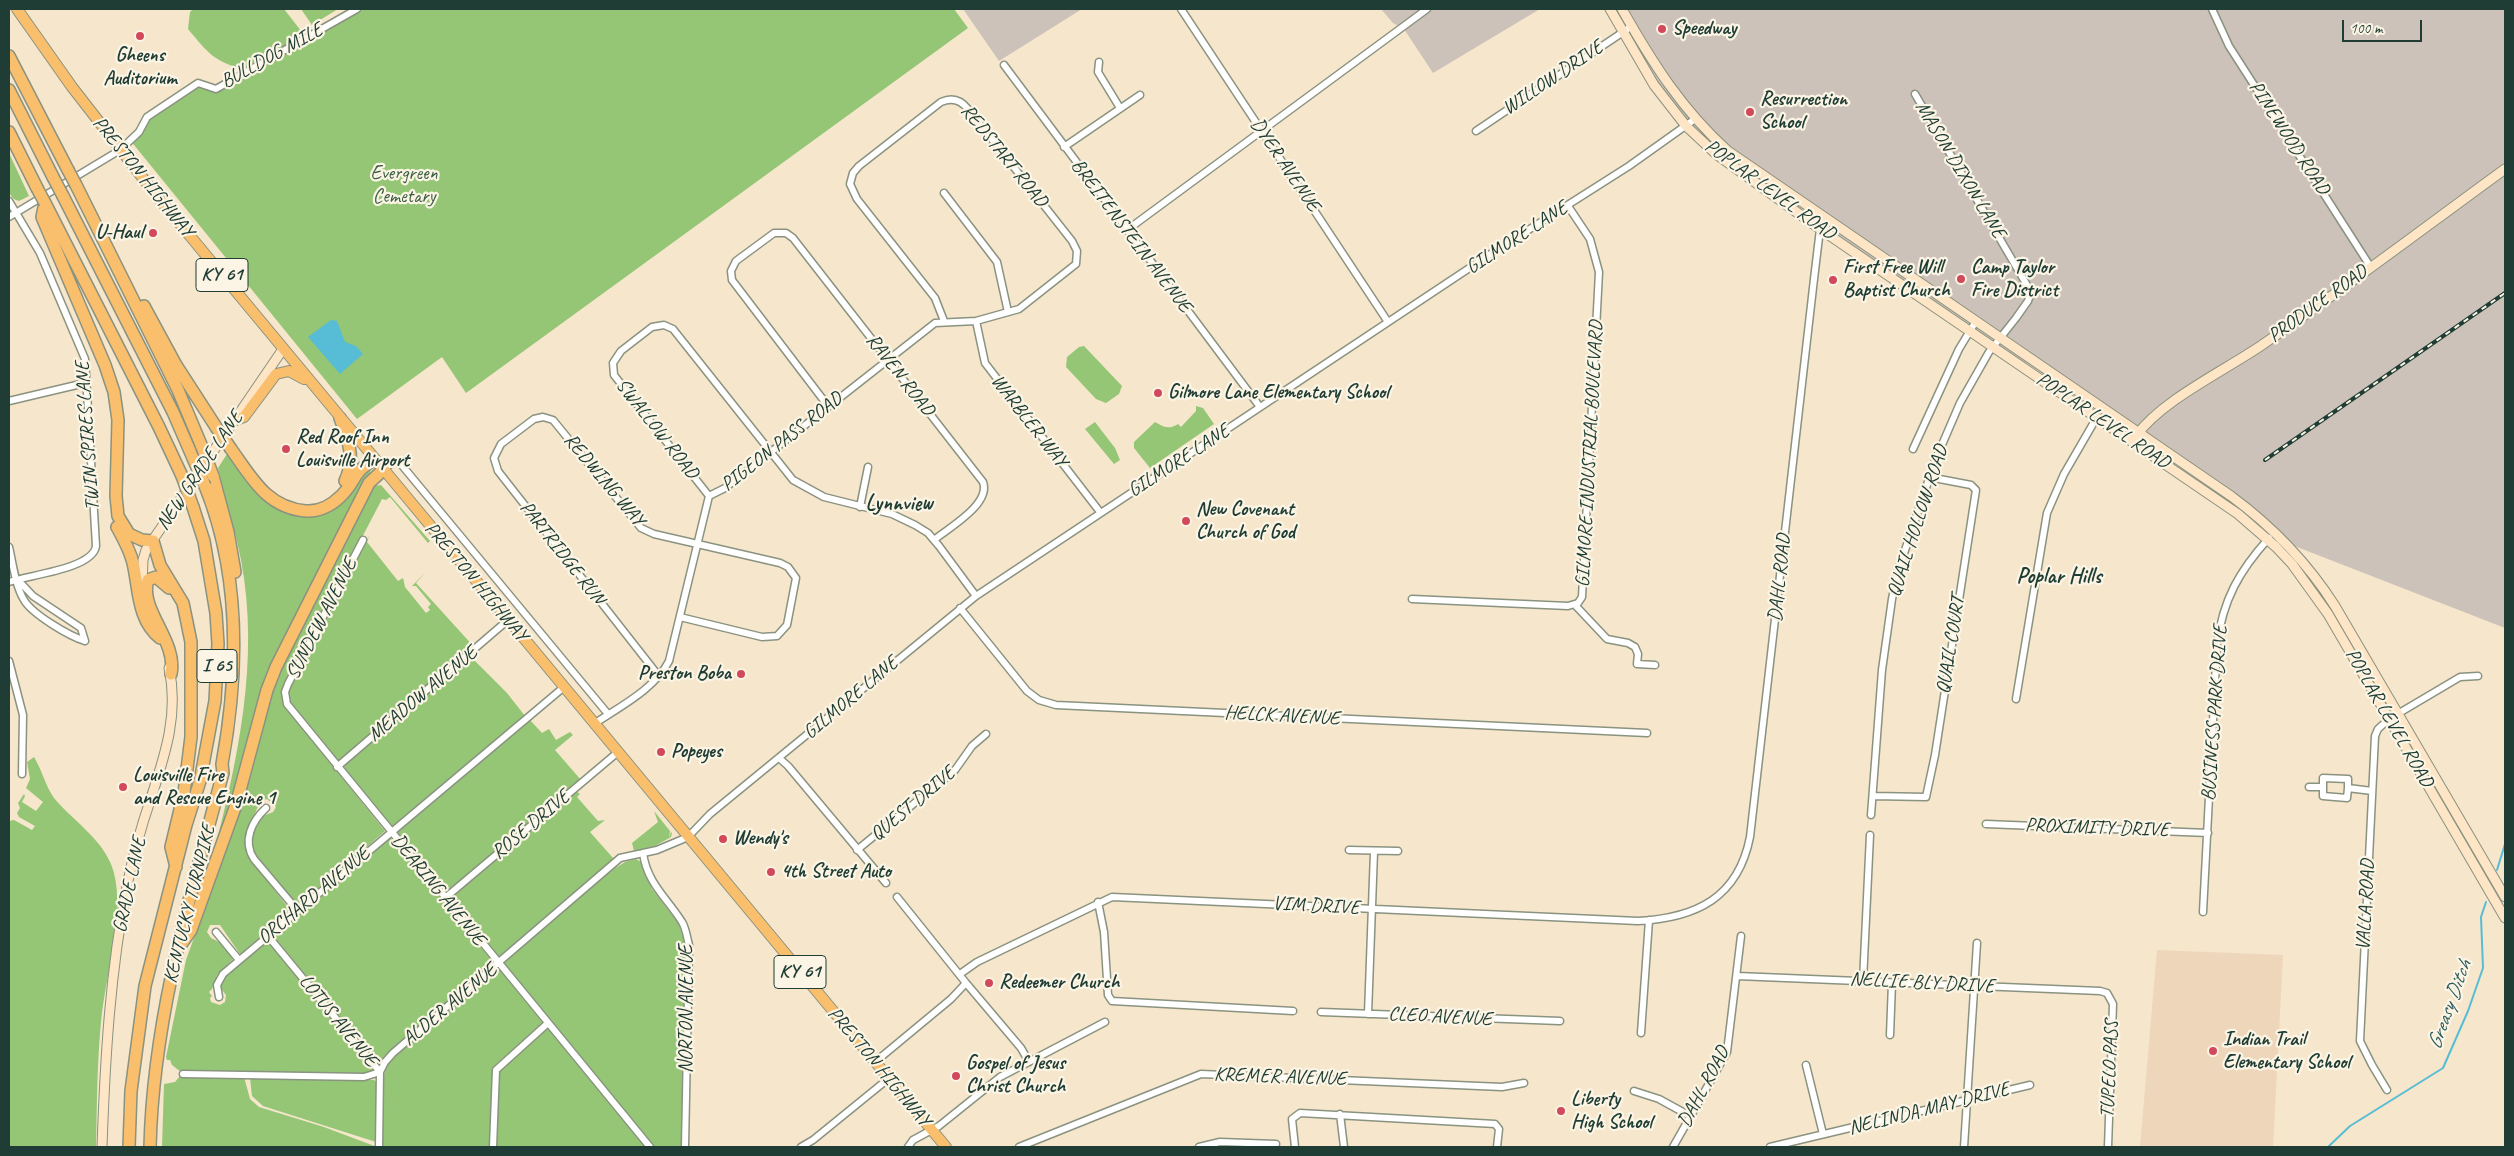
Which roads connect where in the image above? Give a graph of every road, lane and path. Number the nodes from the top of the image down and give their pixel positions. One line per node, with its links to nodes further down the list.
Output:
1 (17, 9): 23 (main road, PRESTON HIGHWAY / KY 61)
2 (357, 9): 23 (street, BULLDOG MILE)
3 (1181, 9): 19 (street, DYER AVENUE)
4 (1428, 9): 19 (street)
5 (1610, 9): 9 (main road, POPLAR LEVEL ROAD)
6 (1622, 9): 8 (main road, POPLAR LEVEL ROAD)
7 (2212, 9): 36 (street, PINEWOOD ROAD)
8 (1632, 26): 9 (street, WILLOW DRIVE); 17 (main road, POPLAR LEVEL ROAD)
9 (1622, 31): 18 (main road, POPLAR LEVEL ROAD); 20 (street, WILLOW DRIVE)
10 (9, 56): 34 (highway, bridge)
11 (1099, 62): 16 (street)
12 (1004, 65): 22 (street, BREITENSTEIN AVENUE)
13 (9, 90): 106 (highway, KENTUCKY TURNPIKE / I 65, bridge)
14 (1915, 94): 43 (street, MASON DIXON LANE)
15 (1140, 95): 16 (street)
16 (1120, 108): 22 (street)
17 (1695, 119): 18 (street, GILMORE LANE); 31 (main road, POPLAR LEVEL ROAD)
18 (1686, 126): 28 (street, GILMORE LANE); 32 (main road, POPLAR LEVEL ROAD)
19 (1262, 131): 33 (street); 41 (street, DYER AVENUE)
20 (1476, 131)
21 (9, 132): 27 (highway, I 65, bridge)
22 (1064, 147): 33 (street, BREITENSTEIN AVENUE)
23 (120, 150): 29 (street); 45 (main road, PRESTON HIGHWAY / KY 61)
24 (2505, 170): 36 (main road, PRODUCE ROAD)
25 (944, 193): 37 (street)
26 (9, 201): 29 (street, TWIN SPIRES LANE)
27 (45, 203): 59 (highway); 125 (highway, I 65, bridge)
28 (1568, 206): 41 (street, GILMORE LANE); 83 (street, GILMORE INDUSTRIAL BOULEVARD)
29 (16, 212): 30 (street); 47 (street, TWIN SPIRES LANE)
30 (9, 217)
31 (1826, 219): 32 (street, DAHL ROAD); 40 (main road, POPLAR LEVEL ROAD)
32 (1820, 229): 42 (main road, POPLAR LEVEL ROAD); 133 (street, DAHL ROAD)
33 (1127, 230): 51 (street, BREITENSTEIN AVENUE)
34 (110, 253): 67 (highway, bridge); 106 (highway, bridge)
35 (1078, 257): 37 (street, PIGEON PASS ROAD); 38 (street, REDSTART ROAD)
36 (2370, 266): 56 (main road, PRODUCE ROAD)
37 (1008, 312): 39 (street, PIGEON PASS ROAD)
38 (944, 321): 39 (street, PIGEON PASS ROAD); 46 (street, PIGEON PASS ROAD)
39 (976, 321): 68 (street, WARBLER WAY)
40 (1976, 321): 42 (street); 43 (main road, POPLAR LEVEL ROAD)
41 (1388, 322): 51 (street, GILMORE LANE)
42 (1970, 330): 44 (main road, POPLAR LEVEL ROAD); 58 (street)
43 (2000, 338): 44 (street, MASON DIXON LANE); 56 (main road, POPLAR LEVEL ROAD)
44 (1993, 346): 52 (main road, POPLAR LEVEL ROAD); 64 (street, QUAIL HOLLOW ROAD)
45 (283, 349): 48 (main road, PRESTON HIGHWAY / KY 61); 54 (main road, NEW GRADE LANE)
46 (888, 360): 50 (street, PIGEON PASS ROAD); 50 (street, RAVEN ROAD); 72 (street, RAVEN ROAD)
47 (85, 383): 49 (street); 76 (street, TWIN SPIRES LANE)
48 (312, 384): 53 (main road, PRESTON HIGHWAY / KY 61); 54 (main road)
49 (9, 401)
50 (828, 406): 60 (street, PIGEON PASS ROAD)
51 (1260, 407): 68 (street, GILMORE LANE)
52 (2097, 417): 57 (main road, POPLAR LEVEL ROAD); 95 (street)
53 (340, 418): 61 (main road, PRESTON HIGHWAY / KY 61); 67 (highway)
54 (235, 420): 73 (main road, NEW GRADE LANE)
55 (518, 431): 74 (street, REDWING WAY); 92 (street, PARTRIDGE RUN)
56 (2139, 432): 57 (main road, PRODUCE ROAD); 69 (main road, POPLAR LEVEL ROAD)
57 (2133, 441): 70 (main road, POPLAR LEVEL ROAD)
58 (1913, 449)
59 (118, 450): 73 (highway); 87 (highway)
60 (770, 453): 65 (street, PIGEON PASS ROAD); 65 (street, SWALLOW ROAD); 66 (street, SWALLOW ROAD)
61 (374, 460): 63 (main road, PRESTON HIGHWAY / KY 61); 67 (highway)
62 (868, 467): 66 (street)
63 (383, 470): 86 (main road, PRESTON HIGHWAY / KY 61); 97 (street); 141 (highway)
64 (1929, 477): 112 (street, QUAIL HOLLOW ROAD); 112 (street, QUAIL COURT)
65 (709, 496): 74 (street, PIGEON PASS ROAD)
66 (860, 506): 72 (street, SWALLOW ROAD)
67 (302, 510)
68 (1100, 512): 79 (street, GILMORE LANE)
69 (2275, 532): 70 (street, BUSINESS PARK DRIVE); 78 (main road, POPLAR LEVEL ROAD)
70 (2268, 539): 81 (main road, POPLAR LEVEL ROAD); 117 (street, BUSINESS PARK DRIVE)
71 (363, 540): 96 (street, SUNDEW AVENUE)
72 (934, 540): 79 (street, SWALLOW ROAD)
73 (153, 541): 82 (main road, NEW GRADE LANE); 88 (highway)
74 (697, 544): 85 (street, PIGEON PASS ROAD); 85 (street, REDWING WAY)
75 (9, 547): 76 (street)
76 (18, 579): 76 (street); 77 (street, TWIN SPIRES LANE)
77 (9, 582)
78 (2328, 594): 81 (main road); 98 (main road, POPLAR LEVEL ROAD)
79 (976, 596): 84 (street, GILMORE LANE)
80 (1412, 599): 83 (street, GILMORE INDUSTRIAL BOULEVARD)
81 (2318, 600): 99 (main road, POPLAR LEVEL ROAD)
82 (144, 601): 87 (main road, GRADE LANE)
83 (1575, 605): 90 (street)
84 (960, 608): 101 (street, HELCK AVENUE); 104 (street, GILMORE LANE)
85 (680, 617): 92 (street, PIGEON PASS ROAD)
86 (508, 620): 94 (main road, PRESTON HIGHWAY / KY 61); 105 (street, MEADOW AVENUE)
87 (160, 638): 91 (main road, GRADE LANE)
88 (190, 648): 91 (highway); 125 (highway)
89 (9, 661): 107 (street)
90 (1655, 665)
91 (170, 674): 176 (main road, GRADE LANE)
92 (658, 675): 97 (street, PIGEON PASS ROAD)
93 (2478, 676): 98 (street)
94 (564, 687): 100 (main road, PRESTON HIGHWAY / KY 61); 116 (street, ORCHARD AVENUE)
95 (2016, 699)
96 (286, 700): 105 (street, DEARING AVENUE)
97 (608, 714): 100 (street, PIGEON PASS ROAD)
98 (2398, 714): 99 (street); 128 (main road, POPLAR LEVEL ROAD)
99 (2389, 719): 111 (street, VALLA ROAD); 135 (main road, POPLAR LEVEL ROAD)
100 (594, 724): 103 (main road, PRESTON HIGHWAY / KY 61)
101 (1647, 733)
102 (986, 734): 120 (street, QUEST DRIVE)
103 (618, 752): 119 (main road, PRESTON HIGHWAY / KY 61); 129 (street, ROSE DRIVE)
104 (778, 758): 119 (street, GILMORE LANE); 120 (street)
105 (337, 767): 116 (street, DEARING AVENUE)
106 (223, 773): 141 (highway, KENTUCKY TURNPIKE / I 65)
107 (22, 774)
108 (2309, 787): 109 (street)
109 (2322, 787): 110 (street); 110 (street)
110 (2348, 788): 111 (street)
111 (2372, 791): 168 (street, VALLA ROAD)
112 (1873, 796): 114 (street, QUAIL HOLLOW ROAD)
113 (266, 808): 132 (street)
114 (1871, 815)
115 (1986, 824): 117 (street, PROXIMITY DRIVE)
116 (391, 832): 129 (street, DEARING AVENUE); 132 (street, ORCHARD AVENUE)
117 (2208, 833): 134 (street, BUSINESS PARK DRIVE)
118 (1870, 835): 146 (street)
119 (688, 837): 124 (street, ALDER AVENUE); 160 (main road, PRESTON HIGHWAY / KY 61)
120 (857, 850): 126 (street)
121 (1349, 850): 123 (street)
122 (1398, 851): 123 (street)
123 (1374, 852): 131 (street)
124 (643, 853): 143 (street, ALDER AVENUE); 182 (street, NORTON AVENUE)
125 (176, 867): 177 (highway, I 65)
126 (886, 883)
127 (897, 897): 144 (street)
128 (2505, 897)
129 (445, 898): 143 (street, DEARING AVENUE)
130 (1098, 902): 131 (street, VIM DRIVE); 144 (street, VIM DRIVE); 152 (street)
131 (1372, 908): 136 (street, VIM DRIVE); 154 (street)
132 (297, 910): 138 (street, ORCHARD AVENUE)
133 (1689, 912): 136 (street, VIM DRIVE)
134 (2203, 912)
135 (2505, 918)
136 (1649, 920): 158 (street)
137 (216, 932): 142 (street)
138 (268, 936): 142 (street, ORCHARD AVENUE); 163 (street, LOTUS AVENUE)
139 (1741, 936): 145 (street, DAHL ROAD)
140 (1977, 943): 149 (street)
141 (179, 946): 178 (highway, KENTUCKY TURNPIKE / I 65)
142 (239, 960): 151 (street, ORCHARD AVENUE)
143 (498, 963): 157 (street, DEARING AVENUE); 163 (street, ALDER AVENUE)
144 (960, 974): 147 (street)
145 (1737, 976): 146 (street, NELLIE BLY DRIVE); 172 (street, DAHL ROAD)
146 (1863, 981): 148 (street, NELLIE BLY DRIVE)
147 (966, 983): 160 (street); 161 (street)
148 (1892, 983): 149 (street, NELLIE BLY DRIVE); 159 (street)
149 (1974, 986): 150 (street, NELLIE BLY DRIVE); 170 (street)
150 (2107, 994): 194 (street, TUPELO PASS)
151 (219, 997)
152 (1293, 1011)
153 (1321, 1012): 154 (street, CLEO AVENUE)
154 (1368, 1014): 155 (street, CLEO AVENUE)
155 (1560, 1021)
156 (1105, 1022): 161 (street)
157 (548, 1023): 180 (street); 181 (street, DEARING AVENUE)
158 (1641, 1033)
159 (1890, 1035)
160 (875, 1062): 165 (main road, PRESTON HIGHWAY / KY 61)
161 (1029, 1062): 173 (street)
162 (1806, 1065): 174 (street)
163 (380, 1072): 164 (street); 179 (street, LOTUS AVENUE)
164 (183, 1074)
165 (888, 1079): 173 (main road, PRESTON HIGHWAY / KY 61); 183 (street)
166 (1524, 1084): 186 (street, KREMER AVENUE)
167 (2030, 1085): 170 (street, NELINDA MAY DRIVE)
168 (2387, 1090)
169 (1634, 1091): 172 (street)
170 (1967, 1100): 174 (street, NELINDA MAY DRIVE); 193 (street)
171 (1340, 1114): 188 (street); 189 (street); 190 (street)
172 (1690, 1116): 191 (street, DAHL ROAD)
173 (930, 1130): 184 (street); 185 (main road, PRESTON HIGHWAY / KY 61)
174 (1823, 1134): 192 (street, NELINDA MAY DRIVE)
175 (1276, 1144): 187 (street)
176 (102, 1147)
177 (129, 1147)
178 (150, 1147)
179 (379, 1147)
180 (493, 1147)
181 (650, 1147)
182 (685, 1147)
183 (803, 1147)
184 (908, 1147)
185 (946, 1147)
186 (1019, 1147)
187 (1199, 1147)
188 (1295, 1147)
189 (1344, 1147)
190 (1497, 1147)
191 (1673, 1147)
192 (1770, 1147)
193 (1964, 1147)
194 (2108, 1147)

